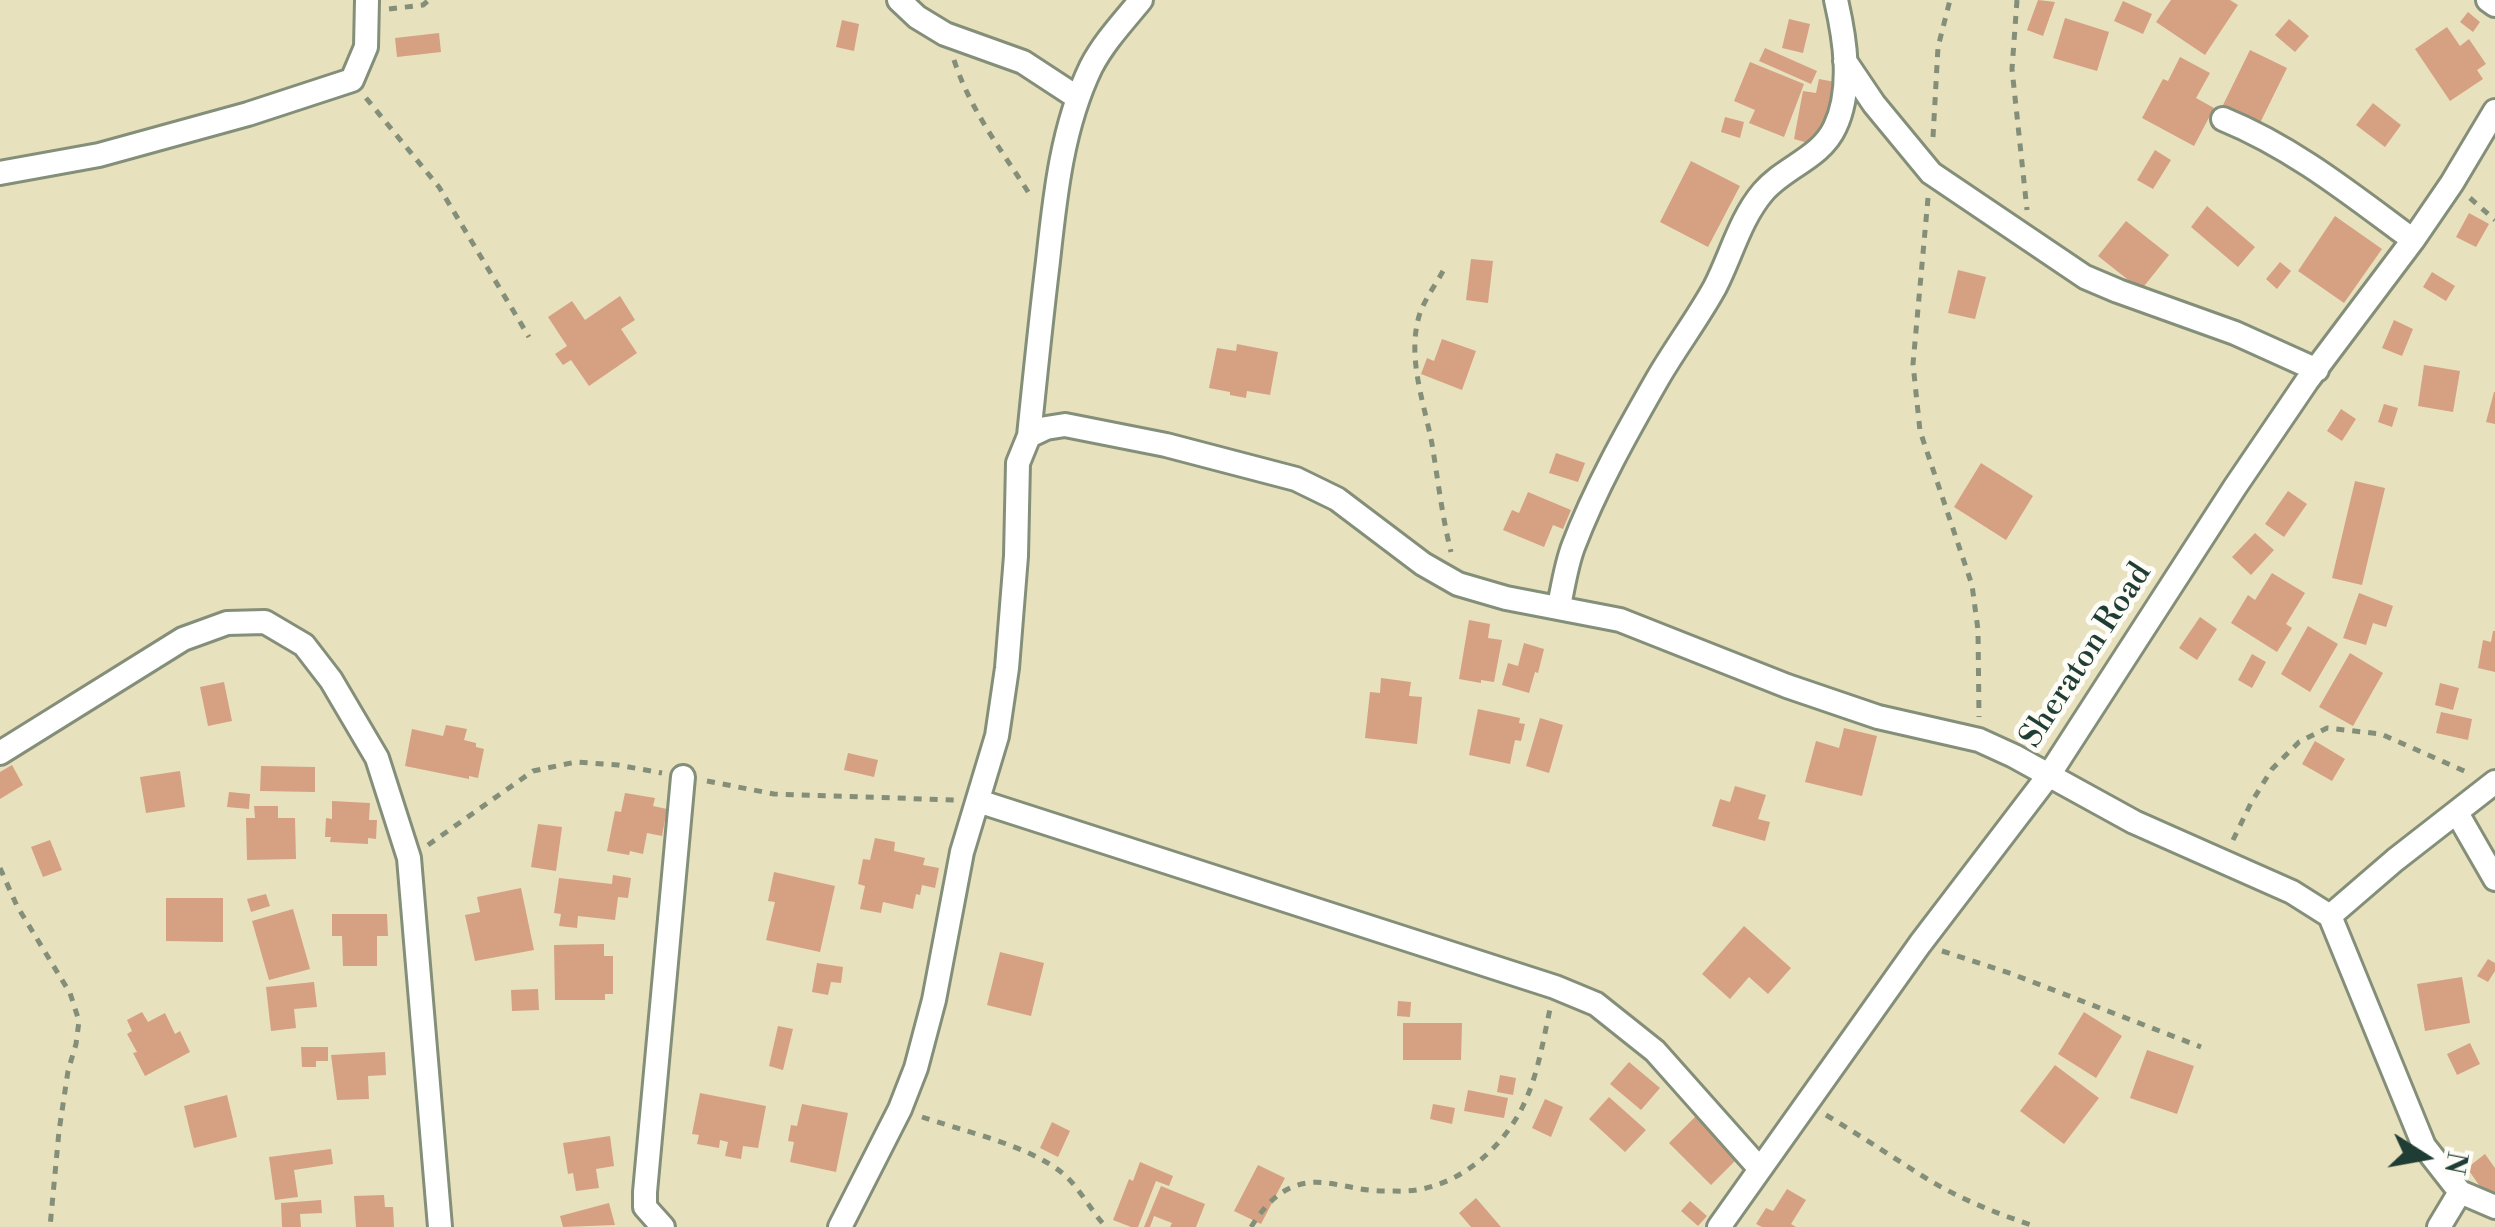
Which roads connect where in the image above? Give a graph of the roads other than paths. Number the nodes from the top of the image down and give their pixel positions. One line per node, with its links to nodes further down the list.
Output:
1 (900, 0): 8 (street)
2 (1141, 0): 8 (street)
3 (1836, 0): 7 (street)
4 (2488, 0): 6 (street)
5 (367, 5): 11 (street)
6 (2495, 5)
7 (1845, 61): 13 (street); 15 (street)
8 (1078, 98): 14 (street)
9 (2495, 111): 12 (street, Sheraton Road)
10 (2224, 119): 12 (street)
11 (0, 173)
12 (2413, 240): 13 (street, Sheraton Road)
13 (2317, 370): 17 (street, Sheraton Road)
14 (1029, 436): 15 (street); 20 (street)
15 (1559, 606): 17 (street)
16 (0, 752): 27 (street)
17 (2049, 775): 23 (street); 24 (street, Sheraton Road)
18 (683, 777): 28 (street)
19 (2494, 783): 21 (street)
20 (978, 801): 24 (street); 29 (street)
21 (2457, 813): 22 (street); 23 (street)
22 (2495, 878)
23 (2330, 916): 25 (street)
24 (1760, 1168): 30 (street, Sheraton Road)
25 (2460, 1192): 26 (street); 31 (street)
26 (2495, 1206)
27 (440, 1227)
28 (663, 1227)
29 (840, 1227)
30 (1719, 1227)
31 (2439, 1227)

